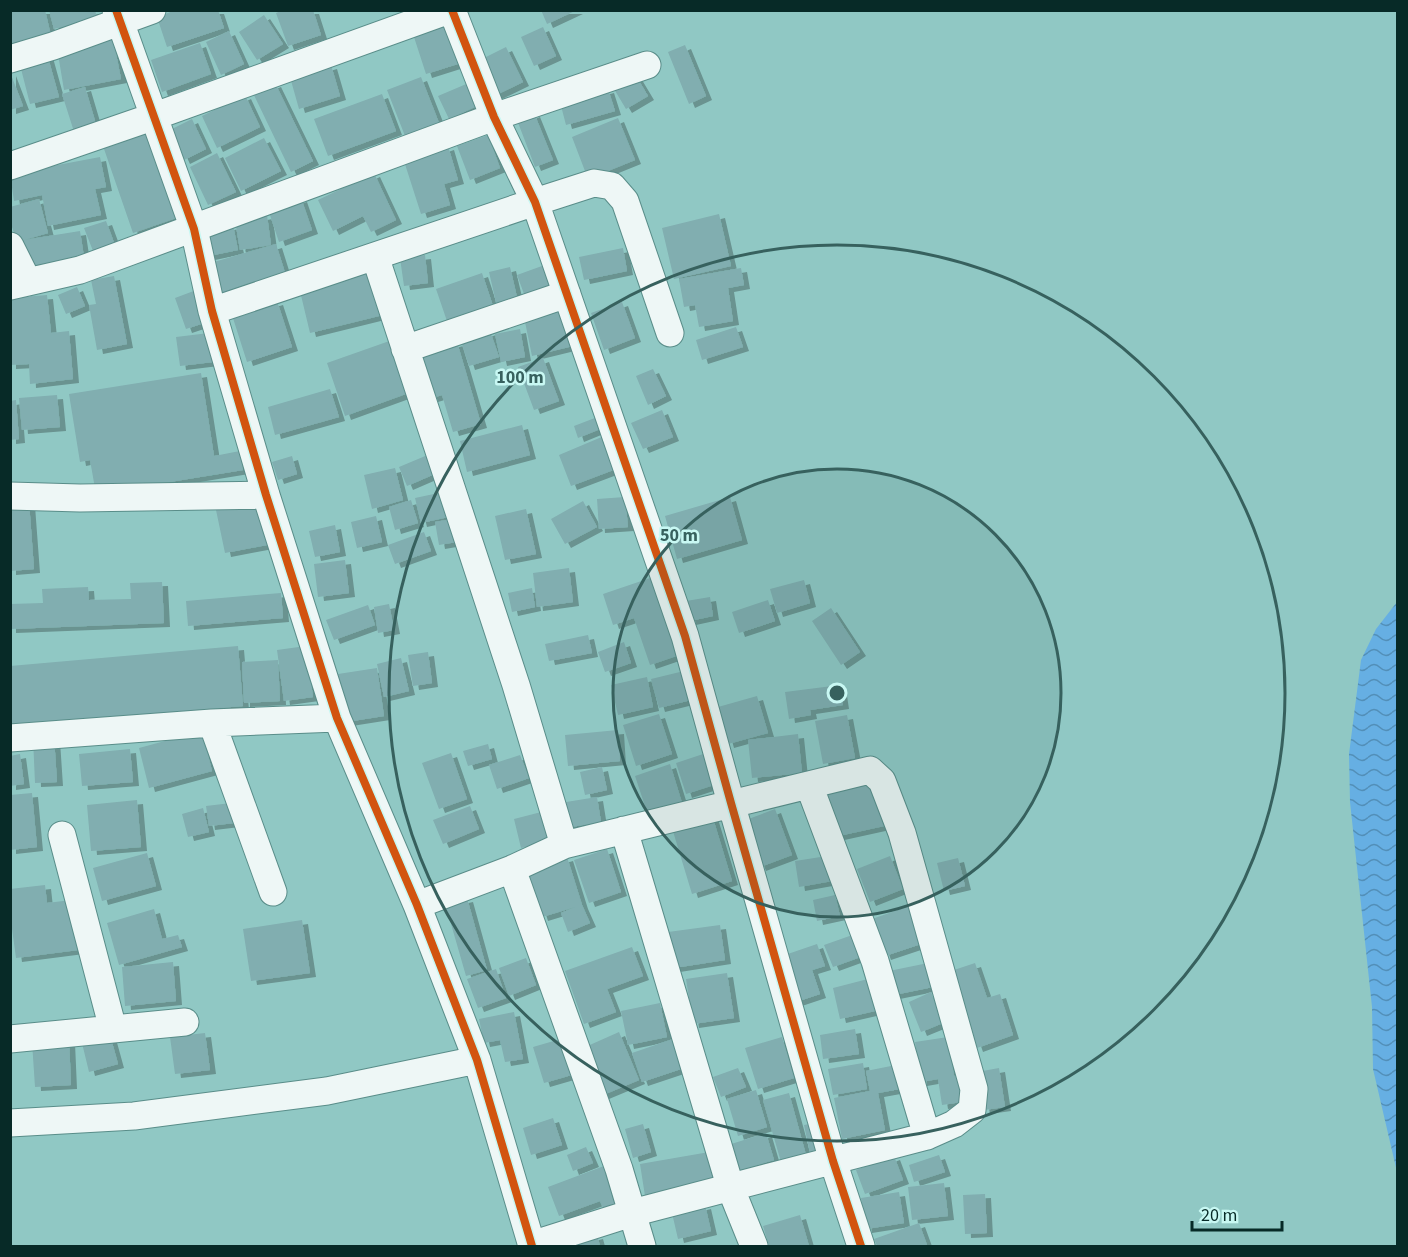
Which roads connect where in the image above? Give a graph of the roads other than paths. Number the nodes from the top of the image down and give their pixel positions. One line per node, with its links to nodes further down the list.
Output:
1 (152, 10): 3 (street)
2 (450, 10): 6 (street); 7 (street)
3 (119, 16): 4 (street); 6 (street)
4 (10, 59)
5 (647, 65): 7 (street)
6 (155, 116): 8 (street); 10 (street)
7 (494, 117): 9 (street); 10 (street)
8 (10, 166)
9 (535, 202): 12 (street); 14 (street); 16 (street)
10 (194, 229): 13 (street); 15 (street)
11 (10, 246): 13 (street)
12 (375, 256): 15 (street); 17 (street)
13 (19, 284)
14 (567, 294): 17 (street); 24 (street)
15 (212, 311): 18 (street)
16 (670, 333)
17 (405, 348): 27 (street)
18 (266, 495): 19 (street); 20 (street)
19 (10, 496)
20 (337, 718): 21 (street); 30 (street)
21 (212, 723): 22 (street); 29 (street)
22 (10, 738)
23 (809, 785): 24 (street); 36 (street); 36 (street)
24 (731, 803): 25 (street); 37 (street)
25 (624, 830): 27 (street); 38 (street)
26 (62, 835): 32 (street)
27 (564, 845): 28 (street)
28 (512, 869): 30 (street); 39 (street)
29 (273, 892)
30 (417, 905): 34 (street)
31 (185, 1022): 32 (street)
32 (113, 1029): 33 (street)
33 (10, 1039)
34 (477, 1060): 35 (street); 40 (street)
35 (10, 1123)
36 (927, 1136): 37 (street)
37 (833, 1161): 38 (street); 43 (street)
38 (731, 1189): 39 (street); 42 (street)
39 (632, 1213): 40 (street); 41 (street)
40 (532, 1246)
41 (642, 1246)
42 (754, 1246)
43 (861, 1246)

